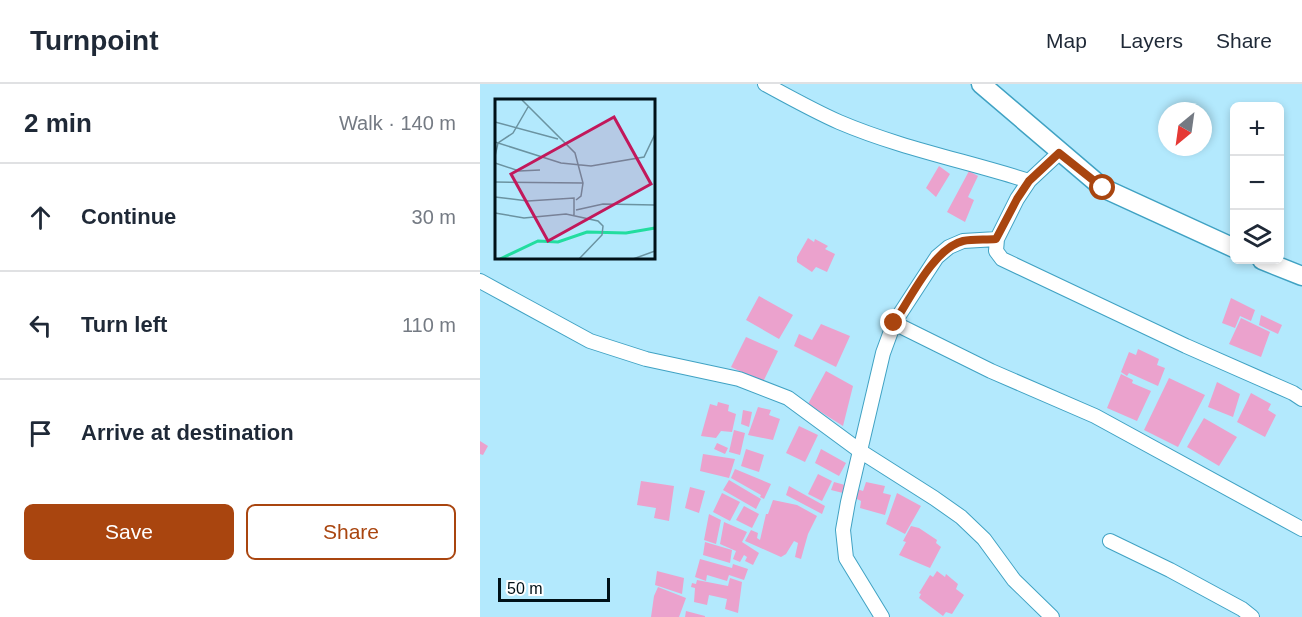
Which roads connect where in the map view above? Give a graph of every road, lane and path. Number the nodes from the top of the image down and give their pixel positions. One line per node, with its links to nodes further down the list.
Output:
1 (765, 84): 4 (street)
2 (981, 84): 3 (main road)
3 (1059, 153): 4 (street); 6 (main road)
4 (1029, 181): 5 (street)
5 (996, 239): 10 (street); 11 (street)
6 (1230, 246)
7 (1272, 264): 8 (main road)
8 (1302, 276)
9 (480, 281): 12 (street)
10 (894, 323): 12 (street); 13 (street)
11 (1302, 399)
12 (860, 451): 15 (street); 16 (street)
13 (1302, 530)
14 (1110, 541): 17 (street)
15 (882, 617)
16 (1052, 617)
17 (1252, 617)

